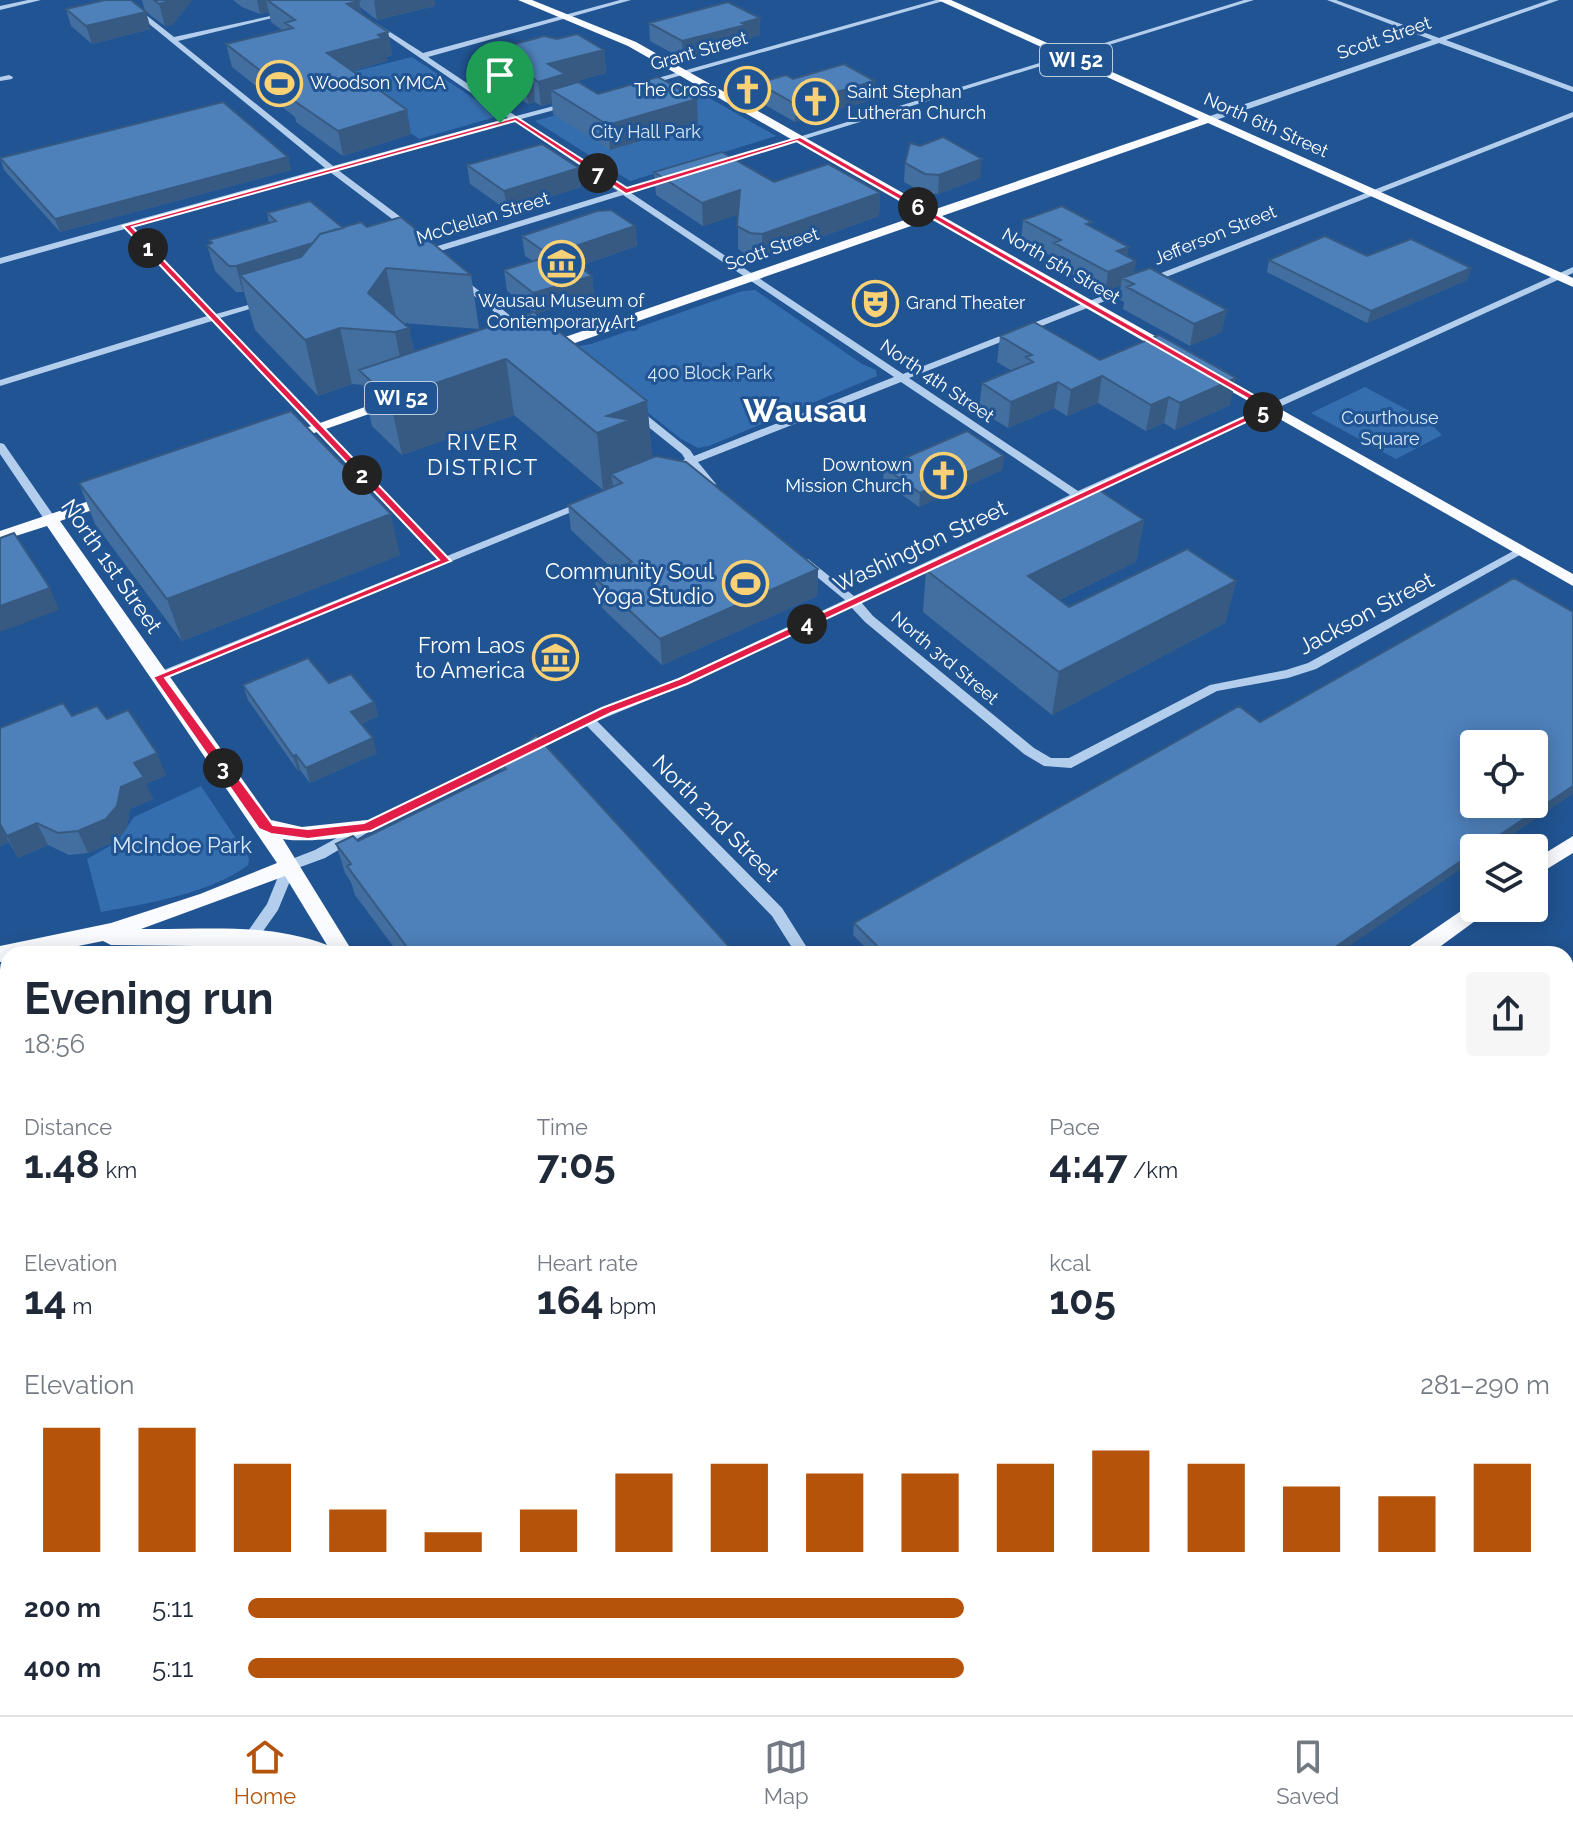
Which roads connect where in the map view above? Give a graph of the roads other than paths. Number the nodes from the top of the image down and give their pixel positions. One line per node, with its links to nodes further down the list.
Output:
1 (38, 0): 9 (street)
2 (123, 0): 13 (street)
3 (523, 0): 12 (main road, North 5th Street)
4 (628, 0): 12 (street)
5 (944, 0): 16 (main road, North 6th Street / WI 52); 17 (street, Grant Street)
6 (1251, 0): 16 (street)
7 (1330, 0): 14 (street)
8 (1556, 0): 14 (street, Scott Street)
9 (0, 8)
10 (298, 10): 13 (street)
11 (363, 17): 15 (street, North 4th Street)
12 (569, 18): 15 (street); 17 (main road, North 5th Street)
13 (172, 40): 26 (street)
14 (1439, 41): 19 (street); 23 (street, Scott Street)
15 (422, 56): 22 (street, North 4th Street)
16 (1068, 56): 23 (main road, North 6th Street / WI 52); 24 (street)
17 (682, 72): 18 (street, Grant Street); 24 (main road, North 5th Street)
18 (633, 86)
19 (1573, 90)
20 (578, 101): 22 (street)
21 (1573, 114): 29 (street, Jefferson Street)
22 (516, 119): 26 (street); 28 (street, North 4th Street)
23 (1210, 119): 29 (main road, North 6th Street / WI 52); 30 (main road, Scott Street)
24 (798, 138): 25 (street); 30 (main road, North 5th Street)
25 (701, 168)
26 (331, 169): 31 (street); 32 (street)
27 (686, 172): 28 (street, McClellan Street)
28 (626, 191): 32 (street, McClellan Street); 38 (street, North 4th Street)
29 (1370, 193): 39 (main road, North 6th Street / WI 52); 42 (street, Jefferson Street)
30 (932, 215): 38 (main road, Scott Street); 42 (main road, North 5th Street)
31 (127, 226): 34 (street); 43 (street)
32 (433, 250): 33 (street, McClellan Street); 35 (street)
33 (412, 257)
34 (0, 261)
35 (437, 262)
36 (1573, 270): 39 (street, Washington Street)
37 (455, 277): 44 (street)
38 (752, 277): 44 (main road, Scott Street); 46 (street, North 4th Street)
39 (1559, 277): 40 (main road, North 6th Street / WI 52); 50 (street, Washington Street)
40 (1573, 283)
41 (270, 300): 43 (street)
42 (1089, 304): 46 (street, Jefferson Street); 50 (main road, North 5th Street)
43 (212, 318): 47 (street); 51 (street)
44 (539, 350): 45 (street)
45 (564, 355)
46 (902, 377): 54 (street, Jefferson Street); 58 (street, North 4th Street)
47 (0, 383)
48 (413, 394): 51 (main road, WI 52)
49 (620, 398): 54 (street)
50 (1272, 408): 58 (street, Washington Street); 62 (main road, North 5th Street)
51 (316, 427): 52 (main road, WI 52); 64 (street)
52 (266, 445)
53 (0, 446): 60 (street, North 1st Street)
54 (693, 460): 55 (street, Jefferson Street); 57 (street)
55 (675, 468)
56 (135, 490): 60 (main road)
57 (722, 494)
58 (1078, 496): 66 (street, Washington Street)
59 (593, 501): 64 (street)
60 (50, 519): 61 (main road); 67 (main road, North 1st Street)
61 (0, 536)
62 (1521, 551): 65 (main road, North 5th Street); 69 (street, Jackson Street)
63 (794, 553): 66 (street, North 3rd Street)
64 (446, 561): 67 (street)
65 (1573, 581)
66 (854, 602): 68 (street, Washington Street); 69 (street, North 3rd Street)
67 (158, 677): 70 (main road, North 1st Street)
68 (588, 719): 71 (street, Washington Street); 81 (street, North 2nd Street)
69 (1049, 763)
70 (264, 825): 71 (main road); 74 (main road, North 1st Street)
71 (367, 827): 74 (street, Washington Street)
72 (1573, 843): 73 (main road)
73 (1548, 860)
74 (289, 866): 76 (main road); 78 (street); 80 (main road, North 1st Street)
75 (1460, 921): 82 (main road)
76 (87, 938): 77 (main road); 78 (main road)
77 (44, 946)
78 (245, 946): 79 (main road)
79 (307, 946)
80 (338, 946)
81 (799, 946)
82 (1425, 946)

